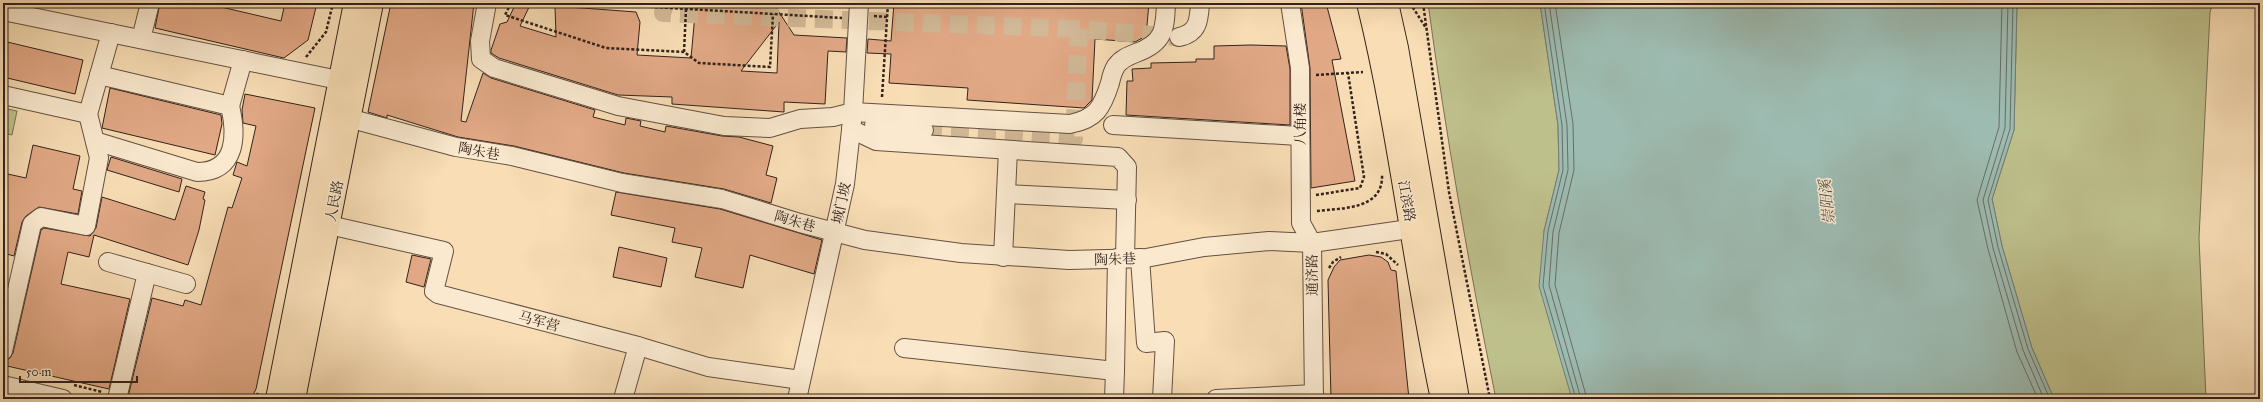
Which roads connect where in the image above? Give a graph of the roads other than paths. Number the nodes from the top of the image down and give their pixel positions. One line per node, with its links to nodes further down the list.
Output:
1 (150, 3): 14 (street)
2 (355, 3): 17 (main road, 人民路)
3 (372, 3): 17 (main road, 人民路)
4 (487, 3): 22 (street)
5 (1166, 3): 22 (street)
6 (1200, 3): 13 (street)
7 (1290, 3): 25 (street, 八角楼)
8 (1368, 3): 31 (main road, 江滨路)
9 (1387, 3): 31 (main road, 江滨路)
10 (865, 6): 22 (street, 城门坡)
11 (3, 11): 12 (street)
12 (111, 33): 14 (street); 16 (street)
13 (1179, 37)
14 (141, 39): 15 (street)
15 (243, 60): 17 (street); 19 (street)
16 (99, 75): 19 (street); 20 (street)
17 (349, 82): 21 (main road, 人民路)
18 (3, 95): 20 (street)
19 (230, 106): 26 (street)
20 (88, 114): 26 (street)
21 (342, 116): 30 (main road, 人民路); 32 (street, 陶朱巷); 48 (main road, 人民路)
22 (852, 121): 24 (street); 27 (street); 32 (street, 城门坡)
23 (1113, 125): 25 (street)
24 (924, 130)
25 (1299, 136): 33 (street, 八角楼)
26 (95, 141): 41 (street)
27 (1008, 150): 28 (street); 29 (street)
28 (1006, 194): 29 (street); 34 (street)
29 (1127, 200): 35 (street)
30 (329, 225): 39 (street, 马军营); 49 (main road, 人民路)
31 (1420, 228): 33 (street, 通济路); 55 (main road, 江滨路); 56 (main road, 江滨路)
32 (834, 232): 34 (street, 陶朱巷); 43 (street, 城门坡)
33 (1312, 243): 35 (street, 陶朱巷); 45 (street, 通济路)
34 (1003, 257): 35 (street, 陶朱巷)
35 (1127, 258): 42 (street); 53 (street)
36 (108, 262): 37 (street)
37 (147, 273): 38 (street); 47 (street)
38 (186, 284)
39 (638, 346): 43 (street, 马军营); 50 (street)
40 (904, 348): 42 (street)
41 (3, 350)
42 (1115, 371): 52 (street)
43 (801, 380): 51 (street, 城门坡)
44 (3, 385): 46 (street)
45 (1314, 396): 54 (street)
46 (63, 399)
47 (117, 399)
48 (277, 399)
49 (294, 399)
50 (623, 399)
51 (797, 399)
52 (1114, 399)
53 (1162, 399)
54 (1216, 399)
55 (1442, 399)
56 (1458, 399)

